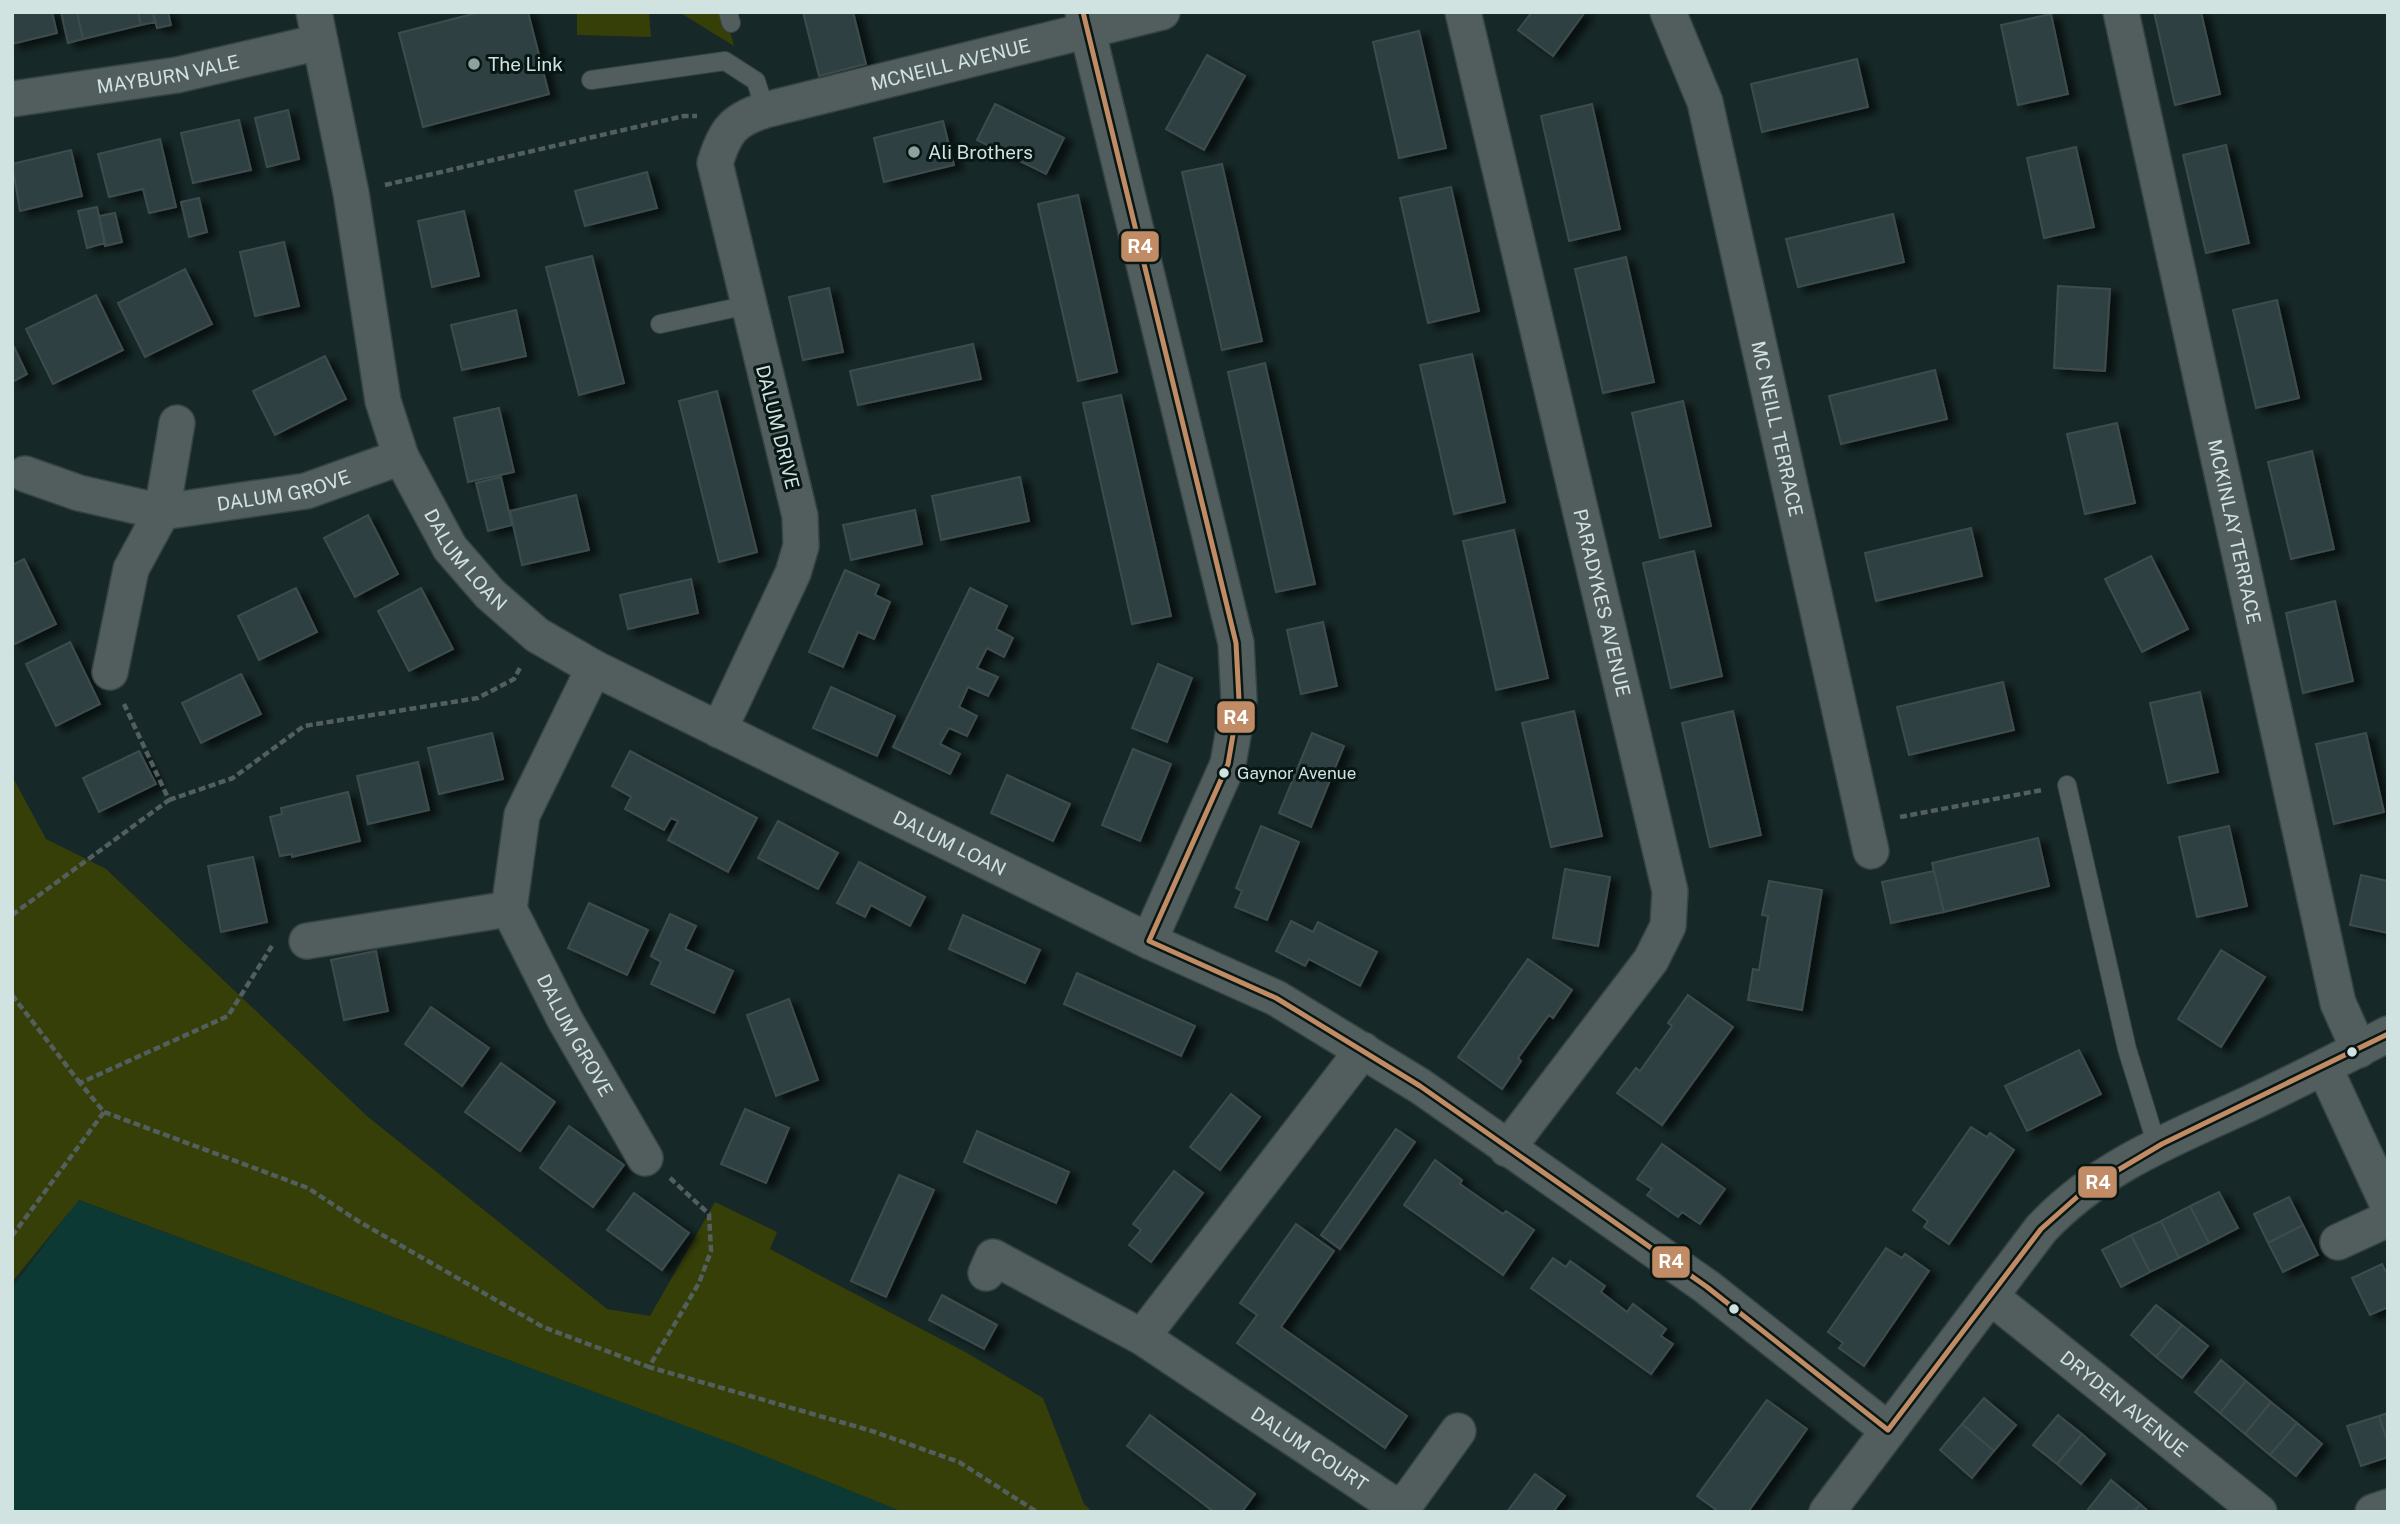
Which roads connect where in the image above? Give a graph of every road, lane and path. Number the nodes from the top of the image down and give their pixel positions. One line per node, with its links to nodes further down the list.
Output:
1 (1162, 12): 5 (street, MCNEILL AVENUE)
2 (1463, 12): 35 (street, PARADYKES AVENUE)
3 (1668, 12): 23 (street, MC NEILL TERRACE)
4 (2121, 12): 29 (street, MCKINLAY TERRACE)
5 (1085, 21): 9 (street, MCNEILL AVENUE); 27 (street)
6 (317, 27): 8 (street, MAYBURN VALE); 10 (street, DALUM LOAN)
7 (591, 80): 9 (lane)
8 (12, 99)
9 (753, 114): 10 (path); 11 (street, DALUM DRIVE)
10 (351, 193): 14 (street, DALUM LOAN)
11 (748, 305): 12 (lane); 20 (street, DALUM DRIVE)
12 (660, 324)
13 (177, 424): 16 (street)
14 (401, 457): 16 (street, DALUM GROVE); 17 (street, DALUM LOAN)
15 (25, 474): 16 (street, DALUM GROVE)
16 (162, 512): 19 (street)
17 (537, 635): 18 (street, DALUM LOAN); 22 (path)
18 (594, 668): 20 (street, DALUM LOAN); 24 (street)
19 (110, 672): 22 (path)
20 (719, 730): 27 (street, DALUM LOAN)
21 (2067, 785): 23 (path); 34 (lane)
22 (169, 800): 25 (path)
23 (1868, 837)
24 (509, 909): 26 (street); 36 (street, DALUM GROVE)
25 (12, 915)
26 (307, 941): 32 (path)
27 (1149, 941): 30 (street, DALUM LOAN)
28 (12, 995): 32 (path)
29 (2373, 1042): 31 (street)
30 (1363, 1050): 35 (street, DALUM LOAN); 43 (street)
31 (2325, 1069): 34 (street); 37 (street)
32 (80, 1083): 33 (path)
33 (104, 1112): 39 (path); 44 (path)
34 (2157, 1146): 42 (street)
35 (1507, 1149): 45 (street, DALUM LOAN)
36 (645, 1158): 44 (path)
37 (2388, 1205)
38 (2388, 1219): 40 (street)
39 (12, 1236)
40 (2338, 1242)
41 (986, 1273): 43 (street, DALUM COURT)
42 (1990, 1296): 45 (street); 50 (street, DRYDEN AVENUE)
43 (1142, 1337): 46 (street, DALUM COURT)
44 (649, 1367): 48 (path)
45 (1888, 1430): 49 (street)
46 (1458, 1431)
47 (2388, 1507): 51 (street)
48 (1037, 1512)
49 (1827, 1512)
50 (2259, 1512)
51 (2373, 1512)

